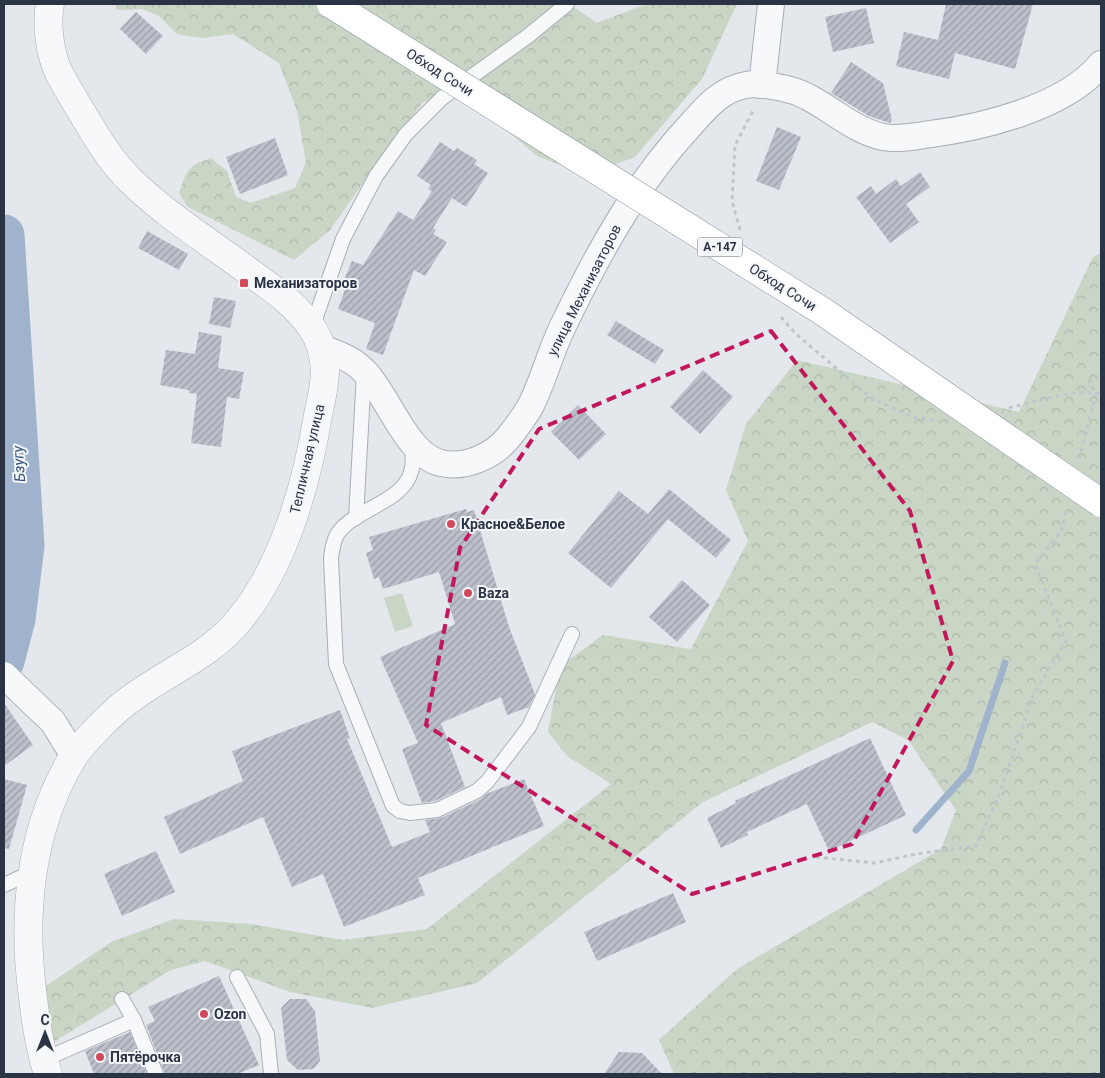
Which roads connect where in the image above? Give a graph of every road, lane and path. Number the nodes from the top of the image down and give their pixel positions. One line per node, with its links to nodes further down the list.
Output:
1 (50, 4): 7 (street)
2 (331, 4): 12 (highway, Обход Сочи / А-147, bridge)
3 (567, 4): 7 (lane)
4 (771, 4): 6 (street)
5 (1101, 64): 6 (street, улица Механизаторов)
6 (762, 84): 10 (street, улица Механизаторов)
7 (317, 338): 8 (street, улица Механизаторов); 17 (street, Тепличная улица)
8 (364, 370): 10 (street, улица Механизаторов); 14 (lane)
9 (1101, 372): 11 (path)
10 (413, 445): 14 (lane)
11 (1077, 467)
12 (1101, 503)
13 (1068, 504): 18 (path)
14 (356, 518): 15 (lane)
15 (572, 634)
16 (12, 682): 17 (street)
17 (74, 756): 19 (street, Тепличная улица)
18 (816, 857)
19 (32, 872): 20 (lane); 24 (street, Тепличная улица)
20 (4, 885)
21 (237, 978): 26 (lane)
22 (122, 999): 23 (lane)
23 (134, 1020): 24 (lane); 25 (lane)
24 (46, 1067)
25 (156, 1074)
26 (270, 1074)

